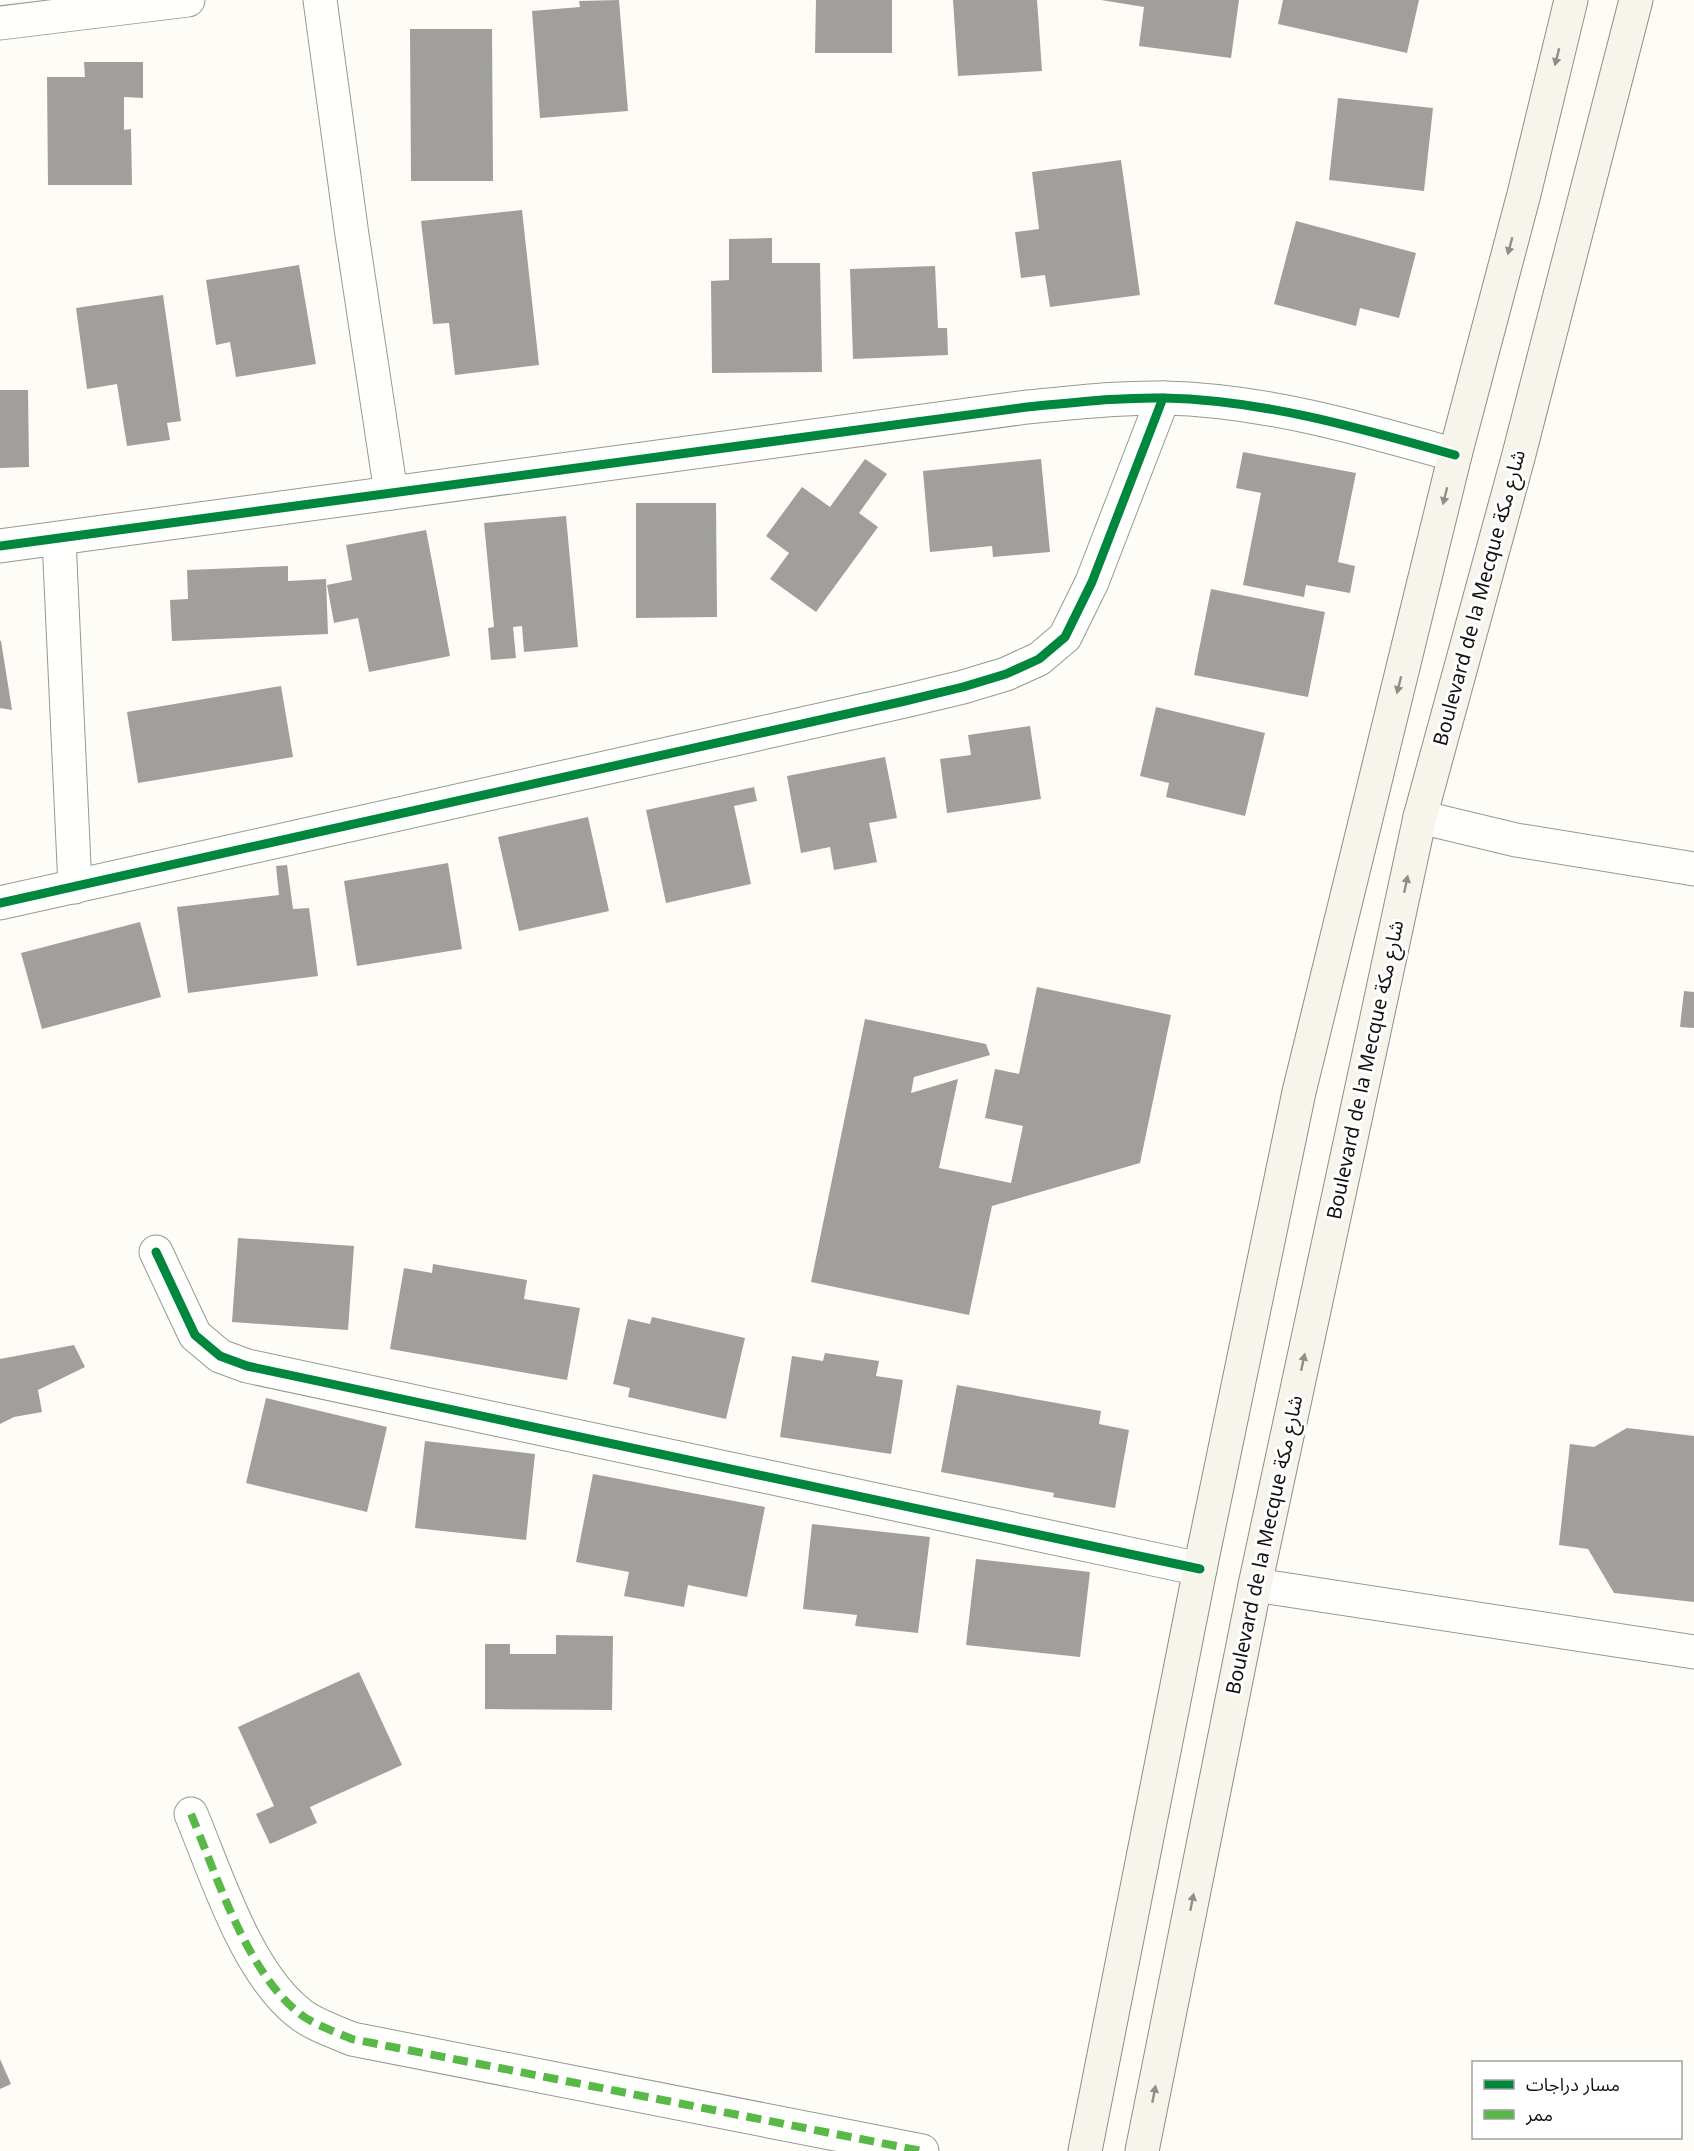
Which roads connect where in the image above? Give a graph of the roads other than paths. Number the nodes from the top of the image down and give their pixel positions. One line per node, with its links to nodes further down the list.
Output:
1 (188, 0): 5 (street)
2 (320, 0): 8 (street)
3 (1571, 0): 7 (main road, one-way to 7)
4 (1636, 0): 11 (main road, Boulevard de la Mecque شارع مكة)
5 (0, 23)
6 (1163, 398): 7 (street); 8 (street); 13 (street)
7 (1455, 455): 16 (main road, one-way to 16)
8 (391, 493): 9 (street)
9 (59, 539): 10 (street); 13 (street)
10 (0, 546)
11 (1420, 817): 12 (street); 17 (main road, Boulevard de la Mecque شارع مكة, one-way to 11)
12 (1694, 869)
13 (75, 887): 14 (street)
14 (0, 903)
15 (156, 1252): 16 (street)
16 (1200, 1569): 21 (main road)
17 (1255, 1585): 18 (street); 22 (main road, Boulevard de la Mecque شارع مكة, one-way to 17)
18 (1694, 1652)
19 (191, 1814): 20 (street)
20 (922, 2151)
21 (1085, 2151)
22 (1142, 2151)

